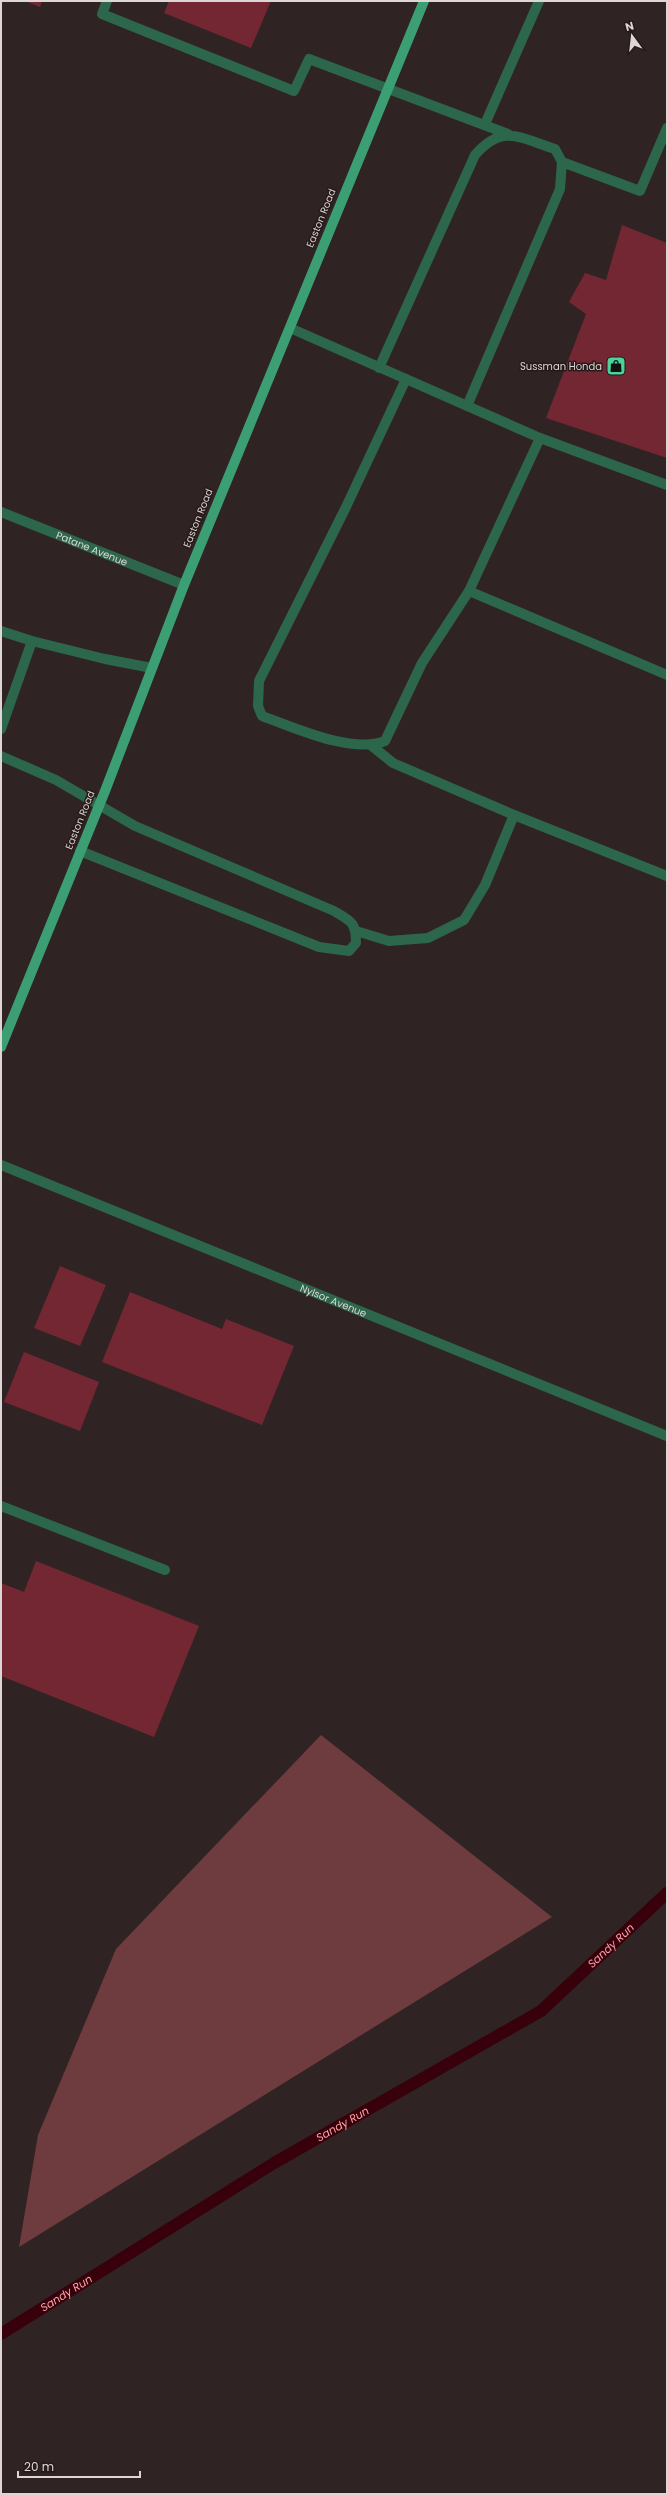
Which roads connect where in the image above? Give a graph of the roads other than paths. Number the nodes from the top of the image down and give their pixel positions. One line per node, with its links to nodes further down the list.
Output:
1 (107, 1): 4 (street)
2 (424, 1): 4 (main road, Easton Road)
3 (539, 1): 5 (street)
4 (388, 88): 5 (street); 9 (main road, Easton Road)
5 (485, 124): 7 (street)
6 (667, 128): 8 (street)
7 (508, 134): 8 (street); 10 (street)
8 (562, 162): 12 (street)
9 (290, 328): 10 (street); 16 (main road, Easton Road)
10 (379, 368): 11 (street)
11 (406, 379): 12 (street); 23 (street)
12 (467, 406): 13 (street)
13 (540, 438): 14 (street); 17 (street)
14 (667, 485)
15 (1, 512): 16 (street, Patane Avenue)
16 (184, 585): 20 (main road, Easton Road)
17 (469, 590): 21 (street); 23 (street)
18 (1, 631): 19 (street)
19 (32, 641): 20 (street); 22 (street)
20 (152, 668): 25 (main road, Easton Road)
21 (667, 675)
22 (1, 729)
23 (372, 746): 26 (street)
24 (1, 756): 25 (street)
25 (98, 806): 27 (main road, Easton Road); 29 (street)
26 (514, 815): 28 (street); 29 (street)
27 (80, 851): 29 (street); 30 (main road, Easton Road)
28 (667, 876)
29 (356, 931)
30 (1, 1047)
31 (1, 1165): 32 (street, Nylsor Avenue)
32 (667, 1436)
33 (1, 1506): 34 (street)
34 (165, 1570)

